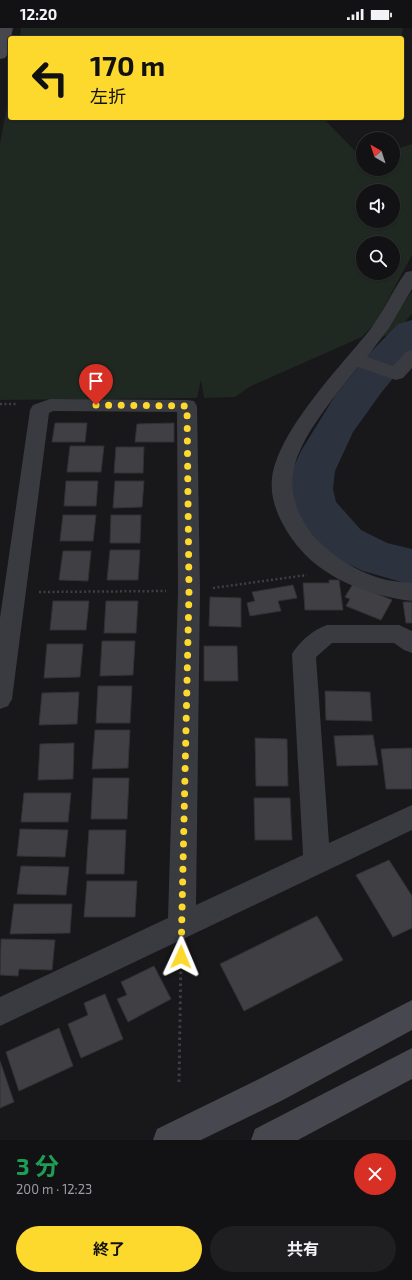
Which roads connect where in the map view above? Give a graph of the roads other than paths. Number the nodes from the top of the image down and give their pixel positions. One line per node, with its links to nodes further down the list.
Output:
1 (6, 28): 2 (street)
2 (0, 55)
3 (412, 276): 5 (street)
4 (412, 356): 5 (street)
5 (357, 360): 6 (street)
6 (412, 592)
7 (412, 644): 10 (street)
8 (0, 699): 11 (street)
9 (412, 817): 10 (street)
10 (317, 862): 11 (street)
11 (182, 926): 12 (street)
12 (0, 1012)
13 (412, 1014): 15 (street)
14 (412, 1063): 16 (street)
15 (168, 1140)
16 (266, 1140)

